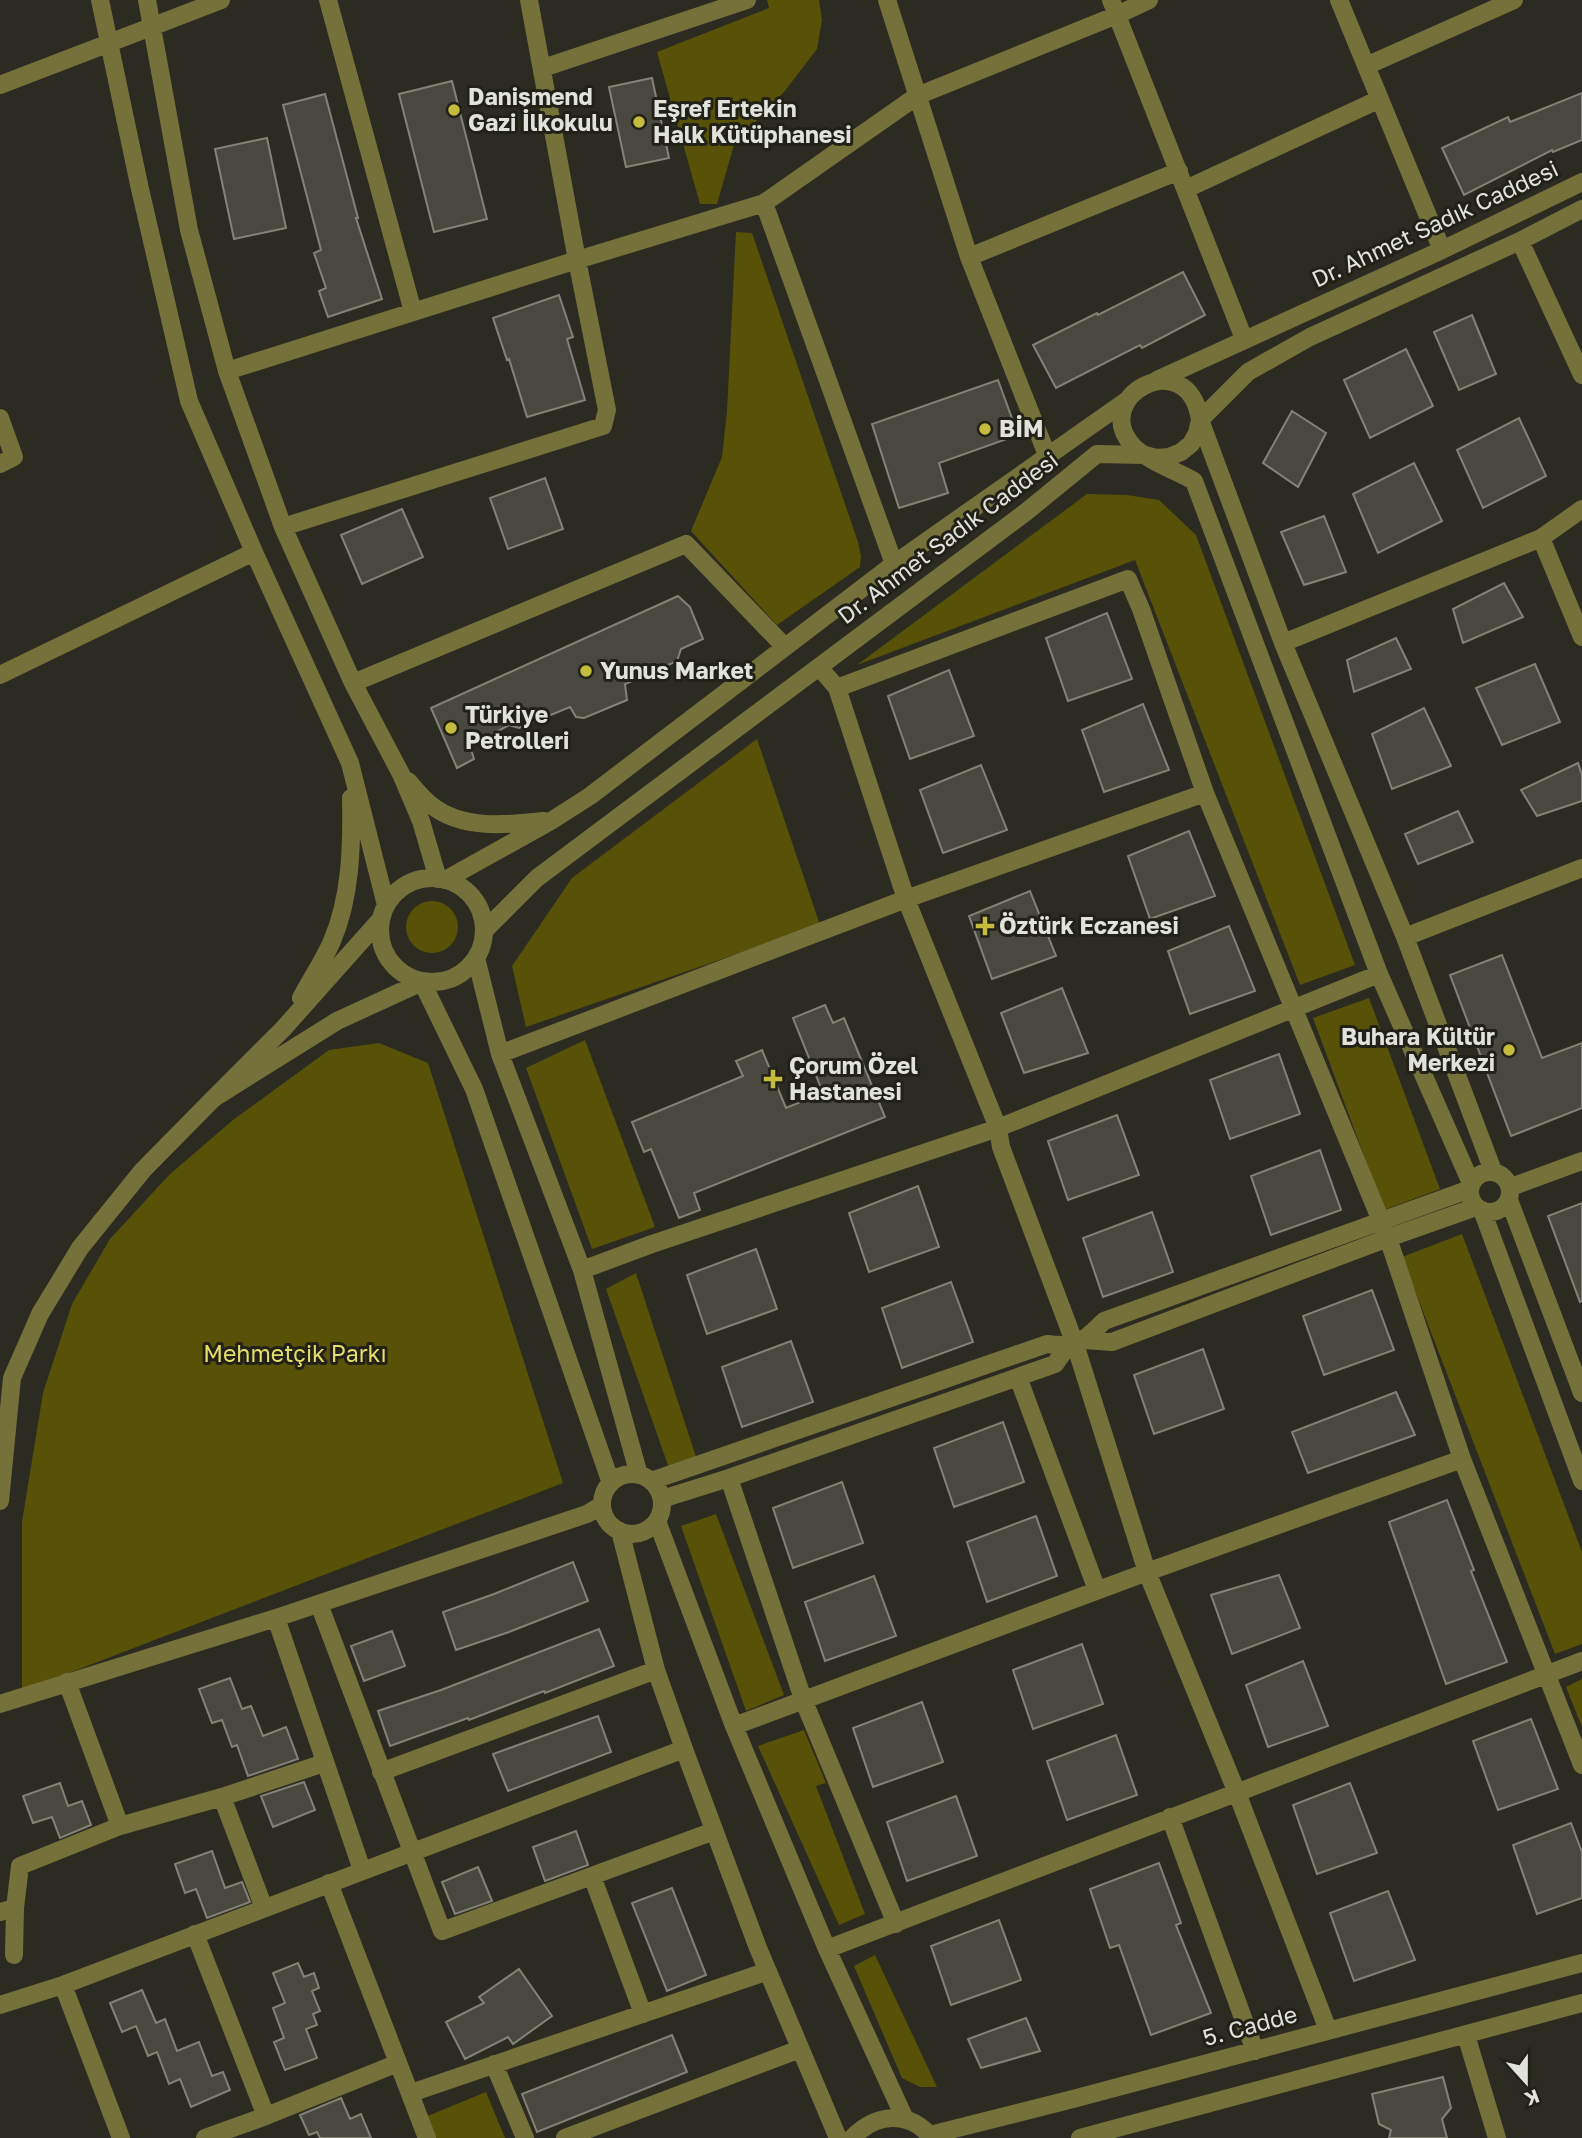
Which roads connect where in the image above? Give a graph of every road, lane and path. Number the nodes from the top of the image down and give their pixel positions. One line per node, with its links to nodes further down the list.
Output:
1 (100, 0): 13 (street)
2 (147, 0): 12 (street)
3 (221, 0): 12 (street)
4 (328, 0): 28 (street)
5 (529, 0): 15 (street)
6 (747, 0): 15 (street)
7 (887, 0): 17 (street)
8 (1149, 0): 11 (street)
9 (1339, 0): 14 (street)
10 (1514, 0): 14 (street)
11 (1114, 8): 17 (street); 19 (street)
12 (151, 26): 13 (street); 30 (street)
13 (109, 44): 16 (street); 42 (street)
14 (1366, 66): 18 (street)
15 (543, 68): 27 (street)
16 (0, 85)
17 (917, 96): 22 (street); 26 (street)
18 (1380, 99): 21 (street); 25 (street)
19 (1179, 171): 21 (street); 26 (street)
20 (1582, 182): 25 (street, Dr. Ahmet Sadık Caddesi)
21 (1186, 190): 29 (street)
22 (764, 204): 27 (street); 43 (street)
23 (1582, 209): 24 (street, Dr. Ahmet Sadık Caddesi)
24 (1520, 241): 31 (street); 35 (street, Dr. Ahmet Sadık Caddesi)
25 (1441, 250): 29 (street, Dr. Ahmet Sadık Caddesi)
26 (969, 257): 36 (street)
27 (577, 260): 28 (street); 40 (street)
28 (413, 312): 30 (street)
29 (1244, 340): 32 (street, Dr. Ahmet Sadık Caddesi)
30 (227, 371): 40 (street)
31 (1582, 376)
32 (1157, 380): 33 (street); 35 (street)
33 (1126, 401): 36 (street); 37 (street)
34 (0, 418): 38 (street)
35 (1200, 420): 37 (street, Dr. Ahmet Sadık Caddesi); 45 (street)
36 (1047, 455): 43 (street)
37 (1145, 455): 47 (street, Dr. Ahmet Sadık Caddesi); 62 (street)
38 (0, 464)
39 (1582, 509): 41 (street)
40 (283, 527): 49 (street)
41 (1541, 538): 44 (street); 45 (street)
42 (254, 552): 48 (street); 51 (street)
43 (894, 564): 46 (street)
44 (1582, 637)
45 (1283, 643): 60 (street)
46 (785, 647): 49 (street); 54 (street)
47 (819, 667): 50 (street); 59 (street, Dr. Ahmet Sadık Caddesi)
48 (0, 674)
49 (353, 683): 52 (street)
50 (837, 688): 53 (street); 57 (street)
51 (350, 763): 58 (street); 65 (street)
52 (401, 774): 54 (street); 56 (street)
53 (1205, 793): 57 (street); 64 (street)
54 (551, 821): 56 (street)
55 (1582, 868): 60 (street)
56 (441, 879): 58 (street); 59 (street)
57 (906, 899): 66 (street); 68 (street)
58 (383, 913): 63 (street); 65 (street)
59 (484, 932): 61 (street)
60 (1405, 937): 70 (street)
61 (476, 958): 63 (street); 66 (street)
62 (1379, 974): 64 (street); 71 (street)
63 (422, 982): 67 (street); 83 (street)
64 (1294, 1009): 68 (street); 74 (street)
65 (283, 1028): 67 (street)
66 (500, 1054): 75 (street)
67 (214, 1098): 85 (street)
68 (998, 1128): 75 (street); 76 (street)
69 (1582, 1161): 72 (street)
70 (1493, 1171): 71 (street); 72 (street)
71 (1471, 1186): 73 (street); 74 (street)
72 (1510, 1194): 73 (street); 78 (street)
73 (1479, 1209): 74 (street); 82 (street)
74 (1384, 1230): 76 (street); 79 (street)
75 (582, 1270): 80 (street)
76 (1075, 1344): 77 (street); 80 (street); 89 (street)
77 (1018, 1377): 81 (street); 90 (street)
78 (1582, 1393)
79 (1462, 1459): 89 (street); 95 (street)
80 (645, 1478): 83 (street); 84 (street)
81 (729, 1478): 84 (street); 97 (street)
82 (1582, 1481)
83 (611, 1483): 86 (street)
84 (662, 1499): 87 (street)
85 (0, 1501)
86 (602, 1505): 88 (street); 91 (street)
87 (657, 1521): 88 (street); 99 (street)
88 (620, 1531): 94 (street)
89 (1147, 1572): 90 (street); 104 (street)
90 (1097, 1590): 97 (street)
91 (319, 1604): 92 (street); 103 (street)
92 (276, 1618): 96 (street); 101 (street)
93 (1582, 1661): 95 (street)
94 (656, 1670): 100 (street); 103 (street)
95 (1546, 1673): 102 (street); 104 (street)
96 (67, 1682): 98 (street); 107 (street)
97 (803, 1699): 99 (street); 115 (street)
98 (0, 1704)
99 (734, 1727): 117 (street)
100 (684, 1749): 108 (street); 109 (street)
101 (324, 1763): 105 (street); 110 (street)
102 (1582, 1765)
103 (381, 1772): 109 (street)
104 (1237, 1793): 106 (street); 125 (street)
105 (222, 1797): 107 (street); 113 (street)
106 (1170, 1817): 115 (street); 128 (street)
107 (120, 1826): 114 (street)
108 (714, 1831): 111 (street); 120 (street)
109 (412, 1852): 110 (street); 111 (street)
110 (362, 1870): 112 (street)
111 (592, 1876): 124 (street)
112 (330, 1884): 113 (street); 129 (street)
113 (264, 1908): 116 (street)
114 (8, 1910): 118 (street)
115 (896, 1924): 117 (street)
116 (195, 1934): 121 (street); 132 (street)
117 (827, 1949): 133 (street)
118 (14, 1955)
119 (1582, 1963): 125 (street, 5. Cadde)
120 (768, 1971): 124 (street); 127 (street)
121 (64, 1985): 123 (street); 135 (street)
122 (1582, 2003): 126 (street)
123 (0, 2005)
124 (643, 2014): 130 (street)
125 (1328, 2030): 128 (street, 5. Cadde)
126 (1466, 2035): 142 (street); 143 (street)
127 (800, 2049): 139 (street); 140 (street)
128 (1255, 2051): 134 (street, 5. Cadde)
129 (398, 2063): 131 (street); 132 (street)
130 (494, 2064): 131 (street); 138 (street)
131 (411, 2093): 137 (street)
132 (266, 2116): 136 (street)
133 (905, 2119): 134 (street); 141 (street)
134 (931, 2137)
135 (121, 2138)
136 (205, 2138)
137 (427, 2138)
138 (524, 2138)
139 (565, 2138)
140 (838, 2138)
141 (852, 2138)
142 (1080, 2138)
143 (1496, 2138)

